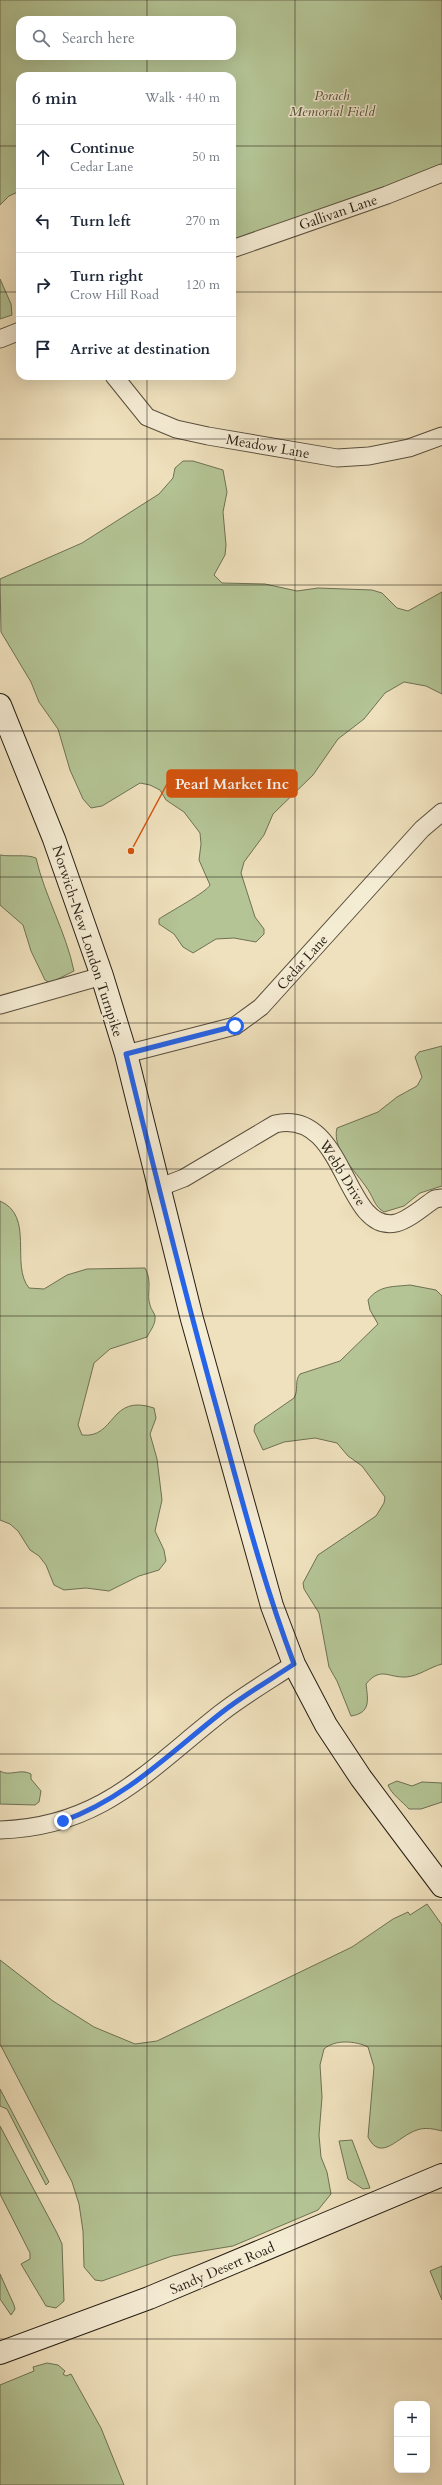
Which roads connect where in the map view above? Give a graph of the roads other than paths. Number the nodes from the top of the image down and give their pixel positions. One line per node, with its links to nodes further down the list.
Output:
1 (442, 173): 2 (street, Gallivan Lane)
2 (236, 248)
3 (16, 332): 4 (street)
4 (0, 338)
5 (117, 380): 6 (street, Meadow Lane)
6 (442, 436)
7 (0, 705): 9 (main road, Norwich-New London Turnpike)
8 (442, 812): 11 (street, Cedar Lane)
9 (102, 976): 10 (street); 11 (main road, Norwich-New London Turnpike)
10 (0, 1005)
11 (126, 1054): 12 (main road, Norwich-New London Turnpike)
12 (158, 1188): 13 (street, Webb Drive); 14 (main road, Norwich-New London Turnpike)
13 (442, 1198)
14 (294, 1664): 15 (street); 16 (main road, Norwich-New London Turnpike)
15 (0, 1830)
16 (442, 1886)
17 (442, 2175): 18 (main road, Sandy Desert Road)
18 (0, 2353)

